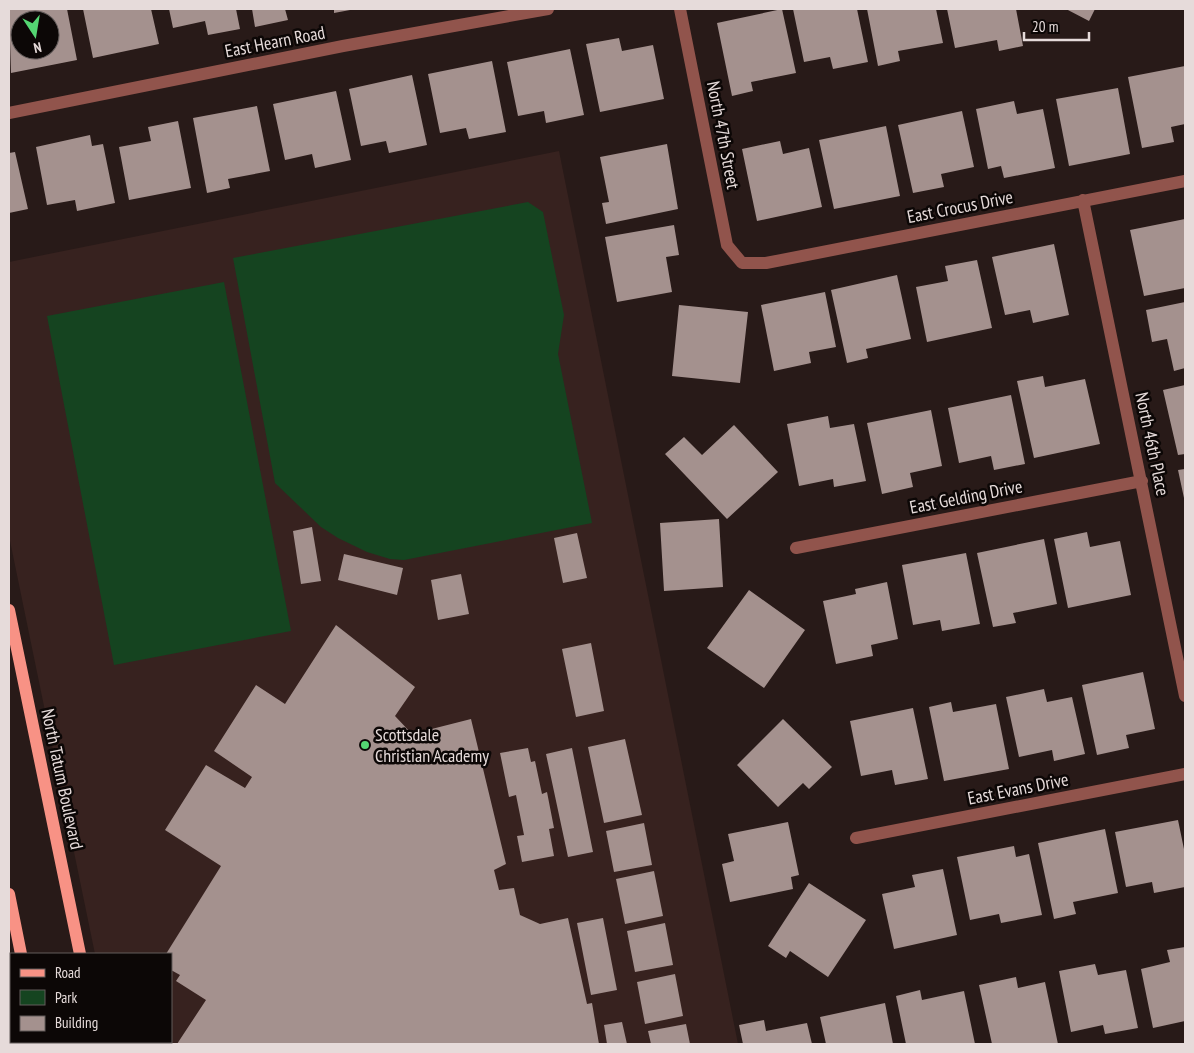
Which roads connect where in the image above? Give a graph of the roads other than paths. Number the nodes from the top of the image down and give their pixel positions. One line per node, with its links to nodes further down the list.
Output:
1 (548, 9): 3 (street, East Hearn Road)
2 (680, 9): 6 (street, North 47th Street)
3 (9, 113)
4 (1185, 181): 5 (street, East Crocus Drive)
5 (1082, 200): 6 (street, East Crocus Drive); 7 (street, North 46th Place)
6 (742, 263)
7 (1142, 481): 8 (street, East Gelding Drive); 10 (street, North 46th Place)
8 (796, 548)
9 (9, 610): 15 (main road, North Tatum Boulevard)
10 (1185, 696)
11 (1185, 774): 12 (street, East Evans Drive)
12 (856, 838)
13 (9, 894): 14 (main road)
14 (21, 953)
15 (80, 953)

